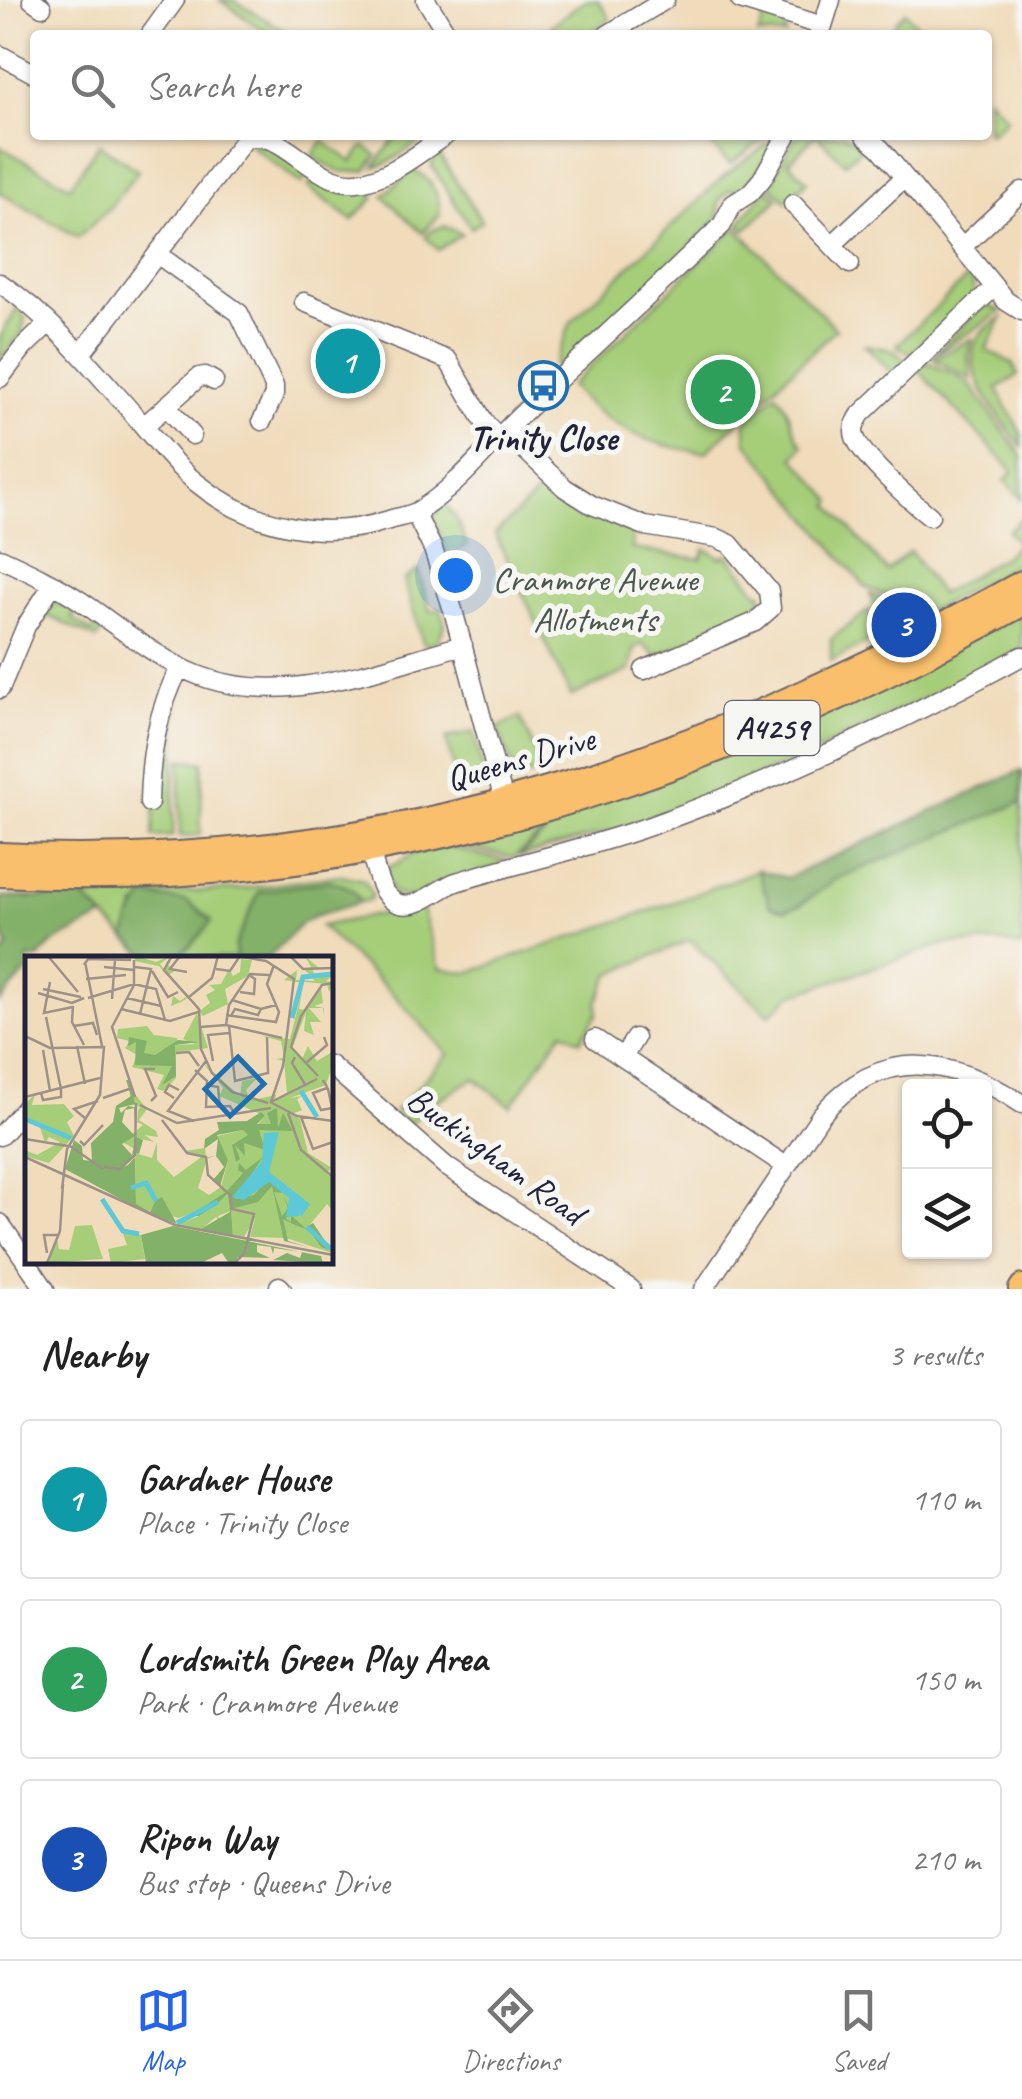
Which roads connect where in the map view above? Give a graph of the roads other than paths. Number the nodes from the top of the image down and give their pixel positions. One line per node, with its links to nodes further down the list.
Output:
1 (175, 0): 6 (street)
2 (426, 0): 7 (street)
3 (665, 0): 8 (street)
4 (740, 0): 9 (street)
5 (831, 0): 10 (street)
6 (154, 30)
7 (445, 30)
8 (616, 30)
9 (818, 30)
10 (821, 30)
11 (0, 55): 12 (street)
12 (30, 71)
13 (244, 140): 23 (street)
14 (271, 140): 15 (street)
15 (438, 140)
16 (784, 140): 36 (street)
17 (870, 140): 18 (street)
18 (904, 178): 21 (street); 22 (street)
19 (1022, 191): 22 (street)
20 (793, 204): 21 (street)
21 (832, 245): 24 (street)
22 (962, 248): 26 (street)
23 (157, 254): 30 (street); 34 (street)
24 (850, 264)
25 (0, 283): 29 (street)
26 (994, 287): 28 (street); 39 (street)
27 (304, 302): 36 (street)
28 (1022, 311)
29 (49, 322): 30 (street); 31 (street)
30 (80, 354): 35 (street)
31 (0, 378)
32 (214, 381): 33 (street)
33 (166, 406): 35 (street); 37 (street)
34 (262, 421)
35 (144, 426): 38 (street)
36 (503, 435): 38 (street); 47 (street)
37 (192, 436)
38 (415, 513): 44 (street)
39 (930, 516)
40 (0, 558): 42 (street)
41 (1022, 582): 50 (main road, Queens Drive / A4259)
42 (53, 584): 46 (street); 48 (street)
43 (1022, 605): 50 (main road, Queens Drive / A4259)
44 (462, 645): 46 (street); 50 (street)
45 (1022, 656): 51 (street)
46 (180, 668): 49 (street)
47 (644, 670)
48 (0, 688)
49 (149, 803)
50 (507, 812): 51 (main road, Queens Drive / A4259); 52 (main road, Queens Drive / A4259)
51 (372, 853): 53 (main road, Queens Drive / A4259)
52 (0, 854)
53 (0, 875)
54 (635, 1038): 56 (street)
55 (595, 1039): 56 (street)
56 (623, 1057): 61 (street)
57 (332, 1067): 66 (street, Buckingham Road)
58 (1022, 1104): 61 (street)
59 (25, 1108): 60 (street)
60 (0, 1136)
61 (786, 1166): 67 (street)
62 (0, 1222): 63 (street)
63 (25, 1259)
64 (28, 1264): 65 (street)
65 (45, 1289)
66 (630, 1289)
67 (704, 1289)

